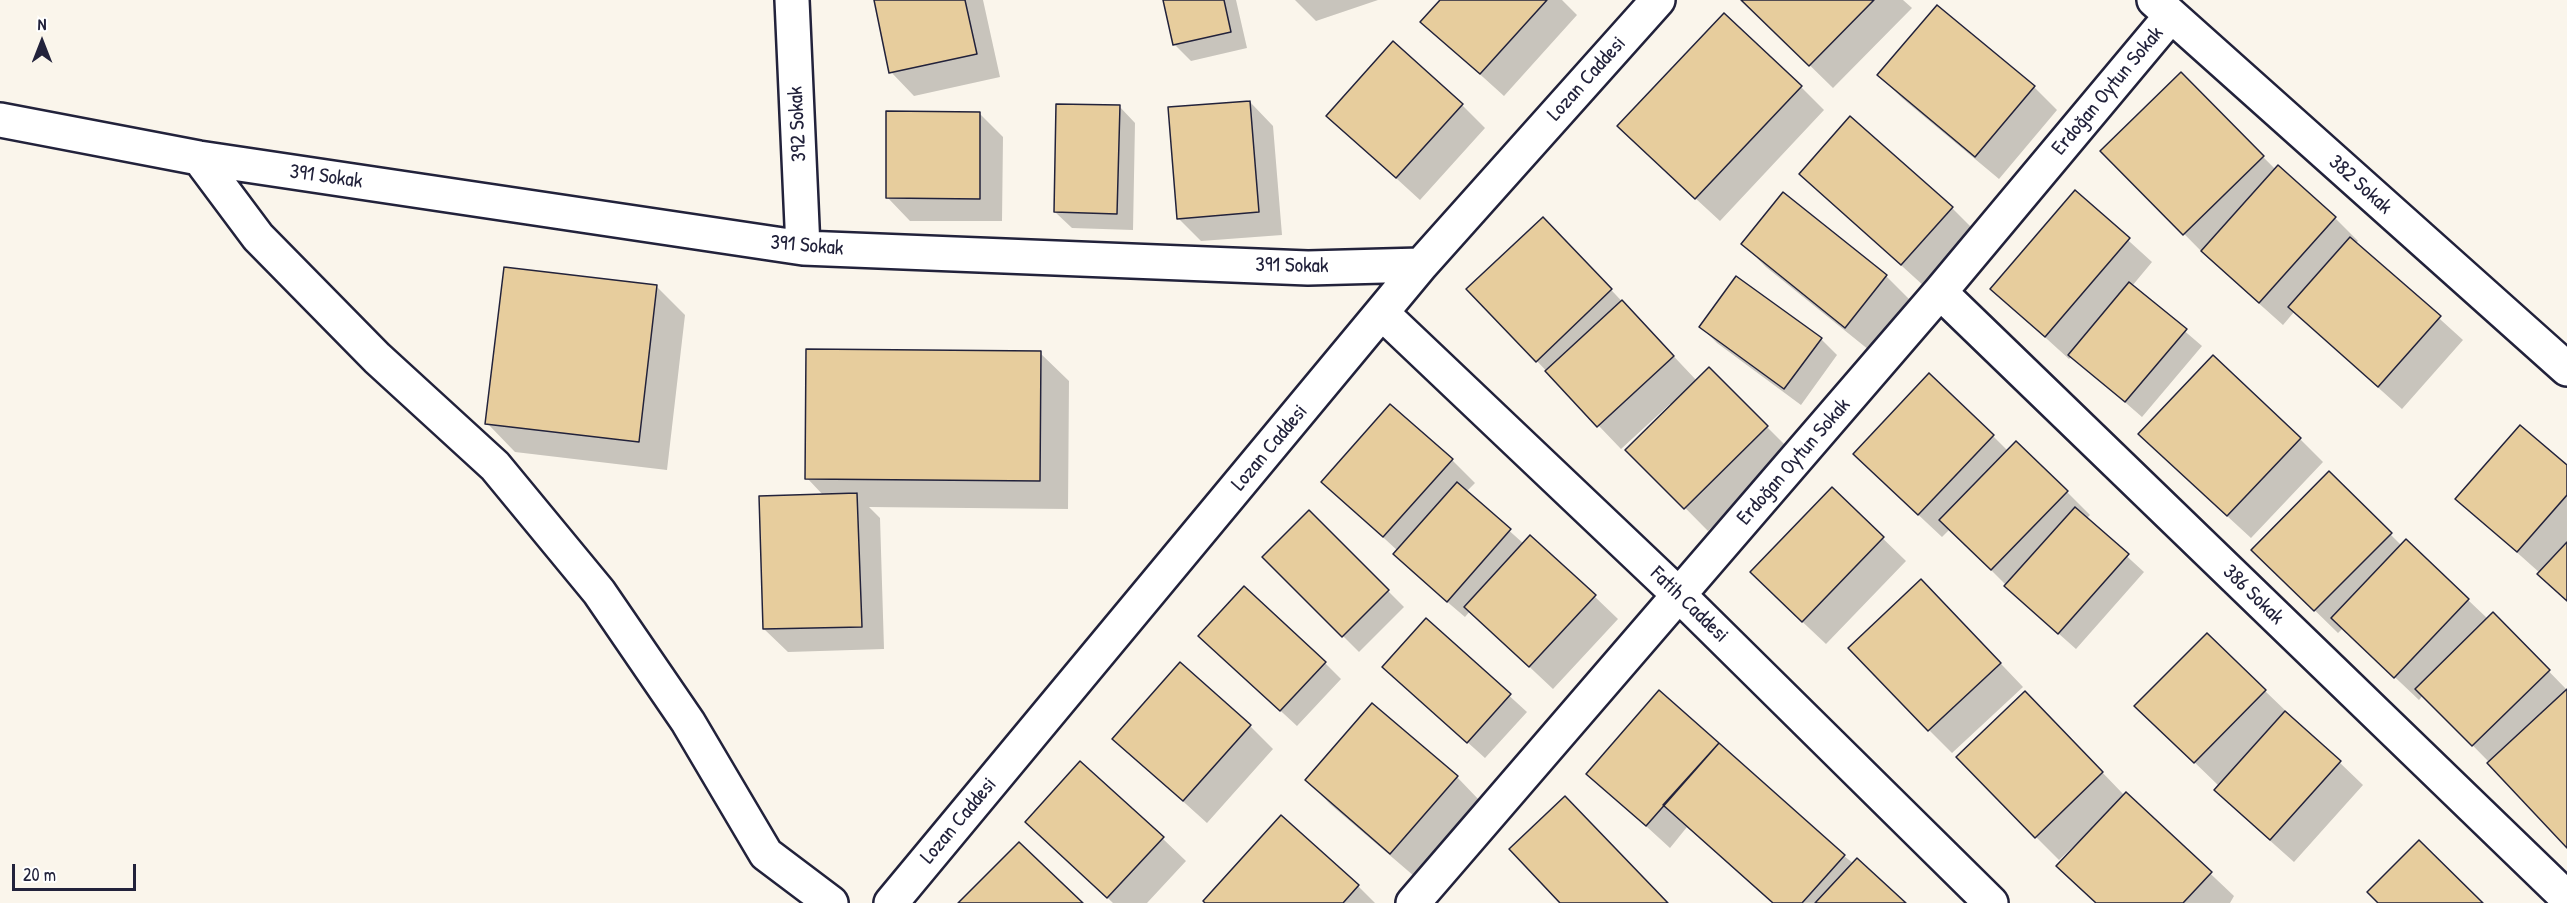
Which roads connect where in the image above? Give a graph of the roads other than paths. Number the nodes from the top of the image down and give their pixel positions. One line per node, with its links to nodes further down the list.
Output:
1 (792, 0): 6 (street, 392 Sokak)
2 (1658, 0): 7 (street, Lozan Caddesi)
3 (2162, 8): 8 (street, Erdoğan Oytun Sokak); 10 (street, 382 Sokak)
4 (0, 120): 5 (street, 391 Sokak)
5 (198, 158): 6 (street, 391 Sokak); 14 (street)
6 (803, 248): 7 (street, 391 Sokak)
7 (1421, 265): 9 (street, Lozan Caddesi)
8 (1940, 292): 11 (street, Erdoğan Oytun Sokak); 12 (street, 386 Sokak)
9 (1382, 313): 11 (street, Fatih Caddesi); 15 (street, Lozan Caddesi)
10 (2567, 369)
11 (1679, 595): 13 (street, Erdoğan Oytun Sokak); 16 (street, Fatih Caddesi)
12 (2567, 898)
13 (1425, 899)
14 (831, 903)
15 (891, 903)
16 (1991, 903)

